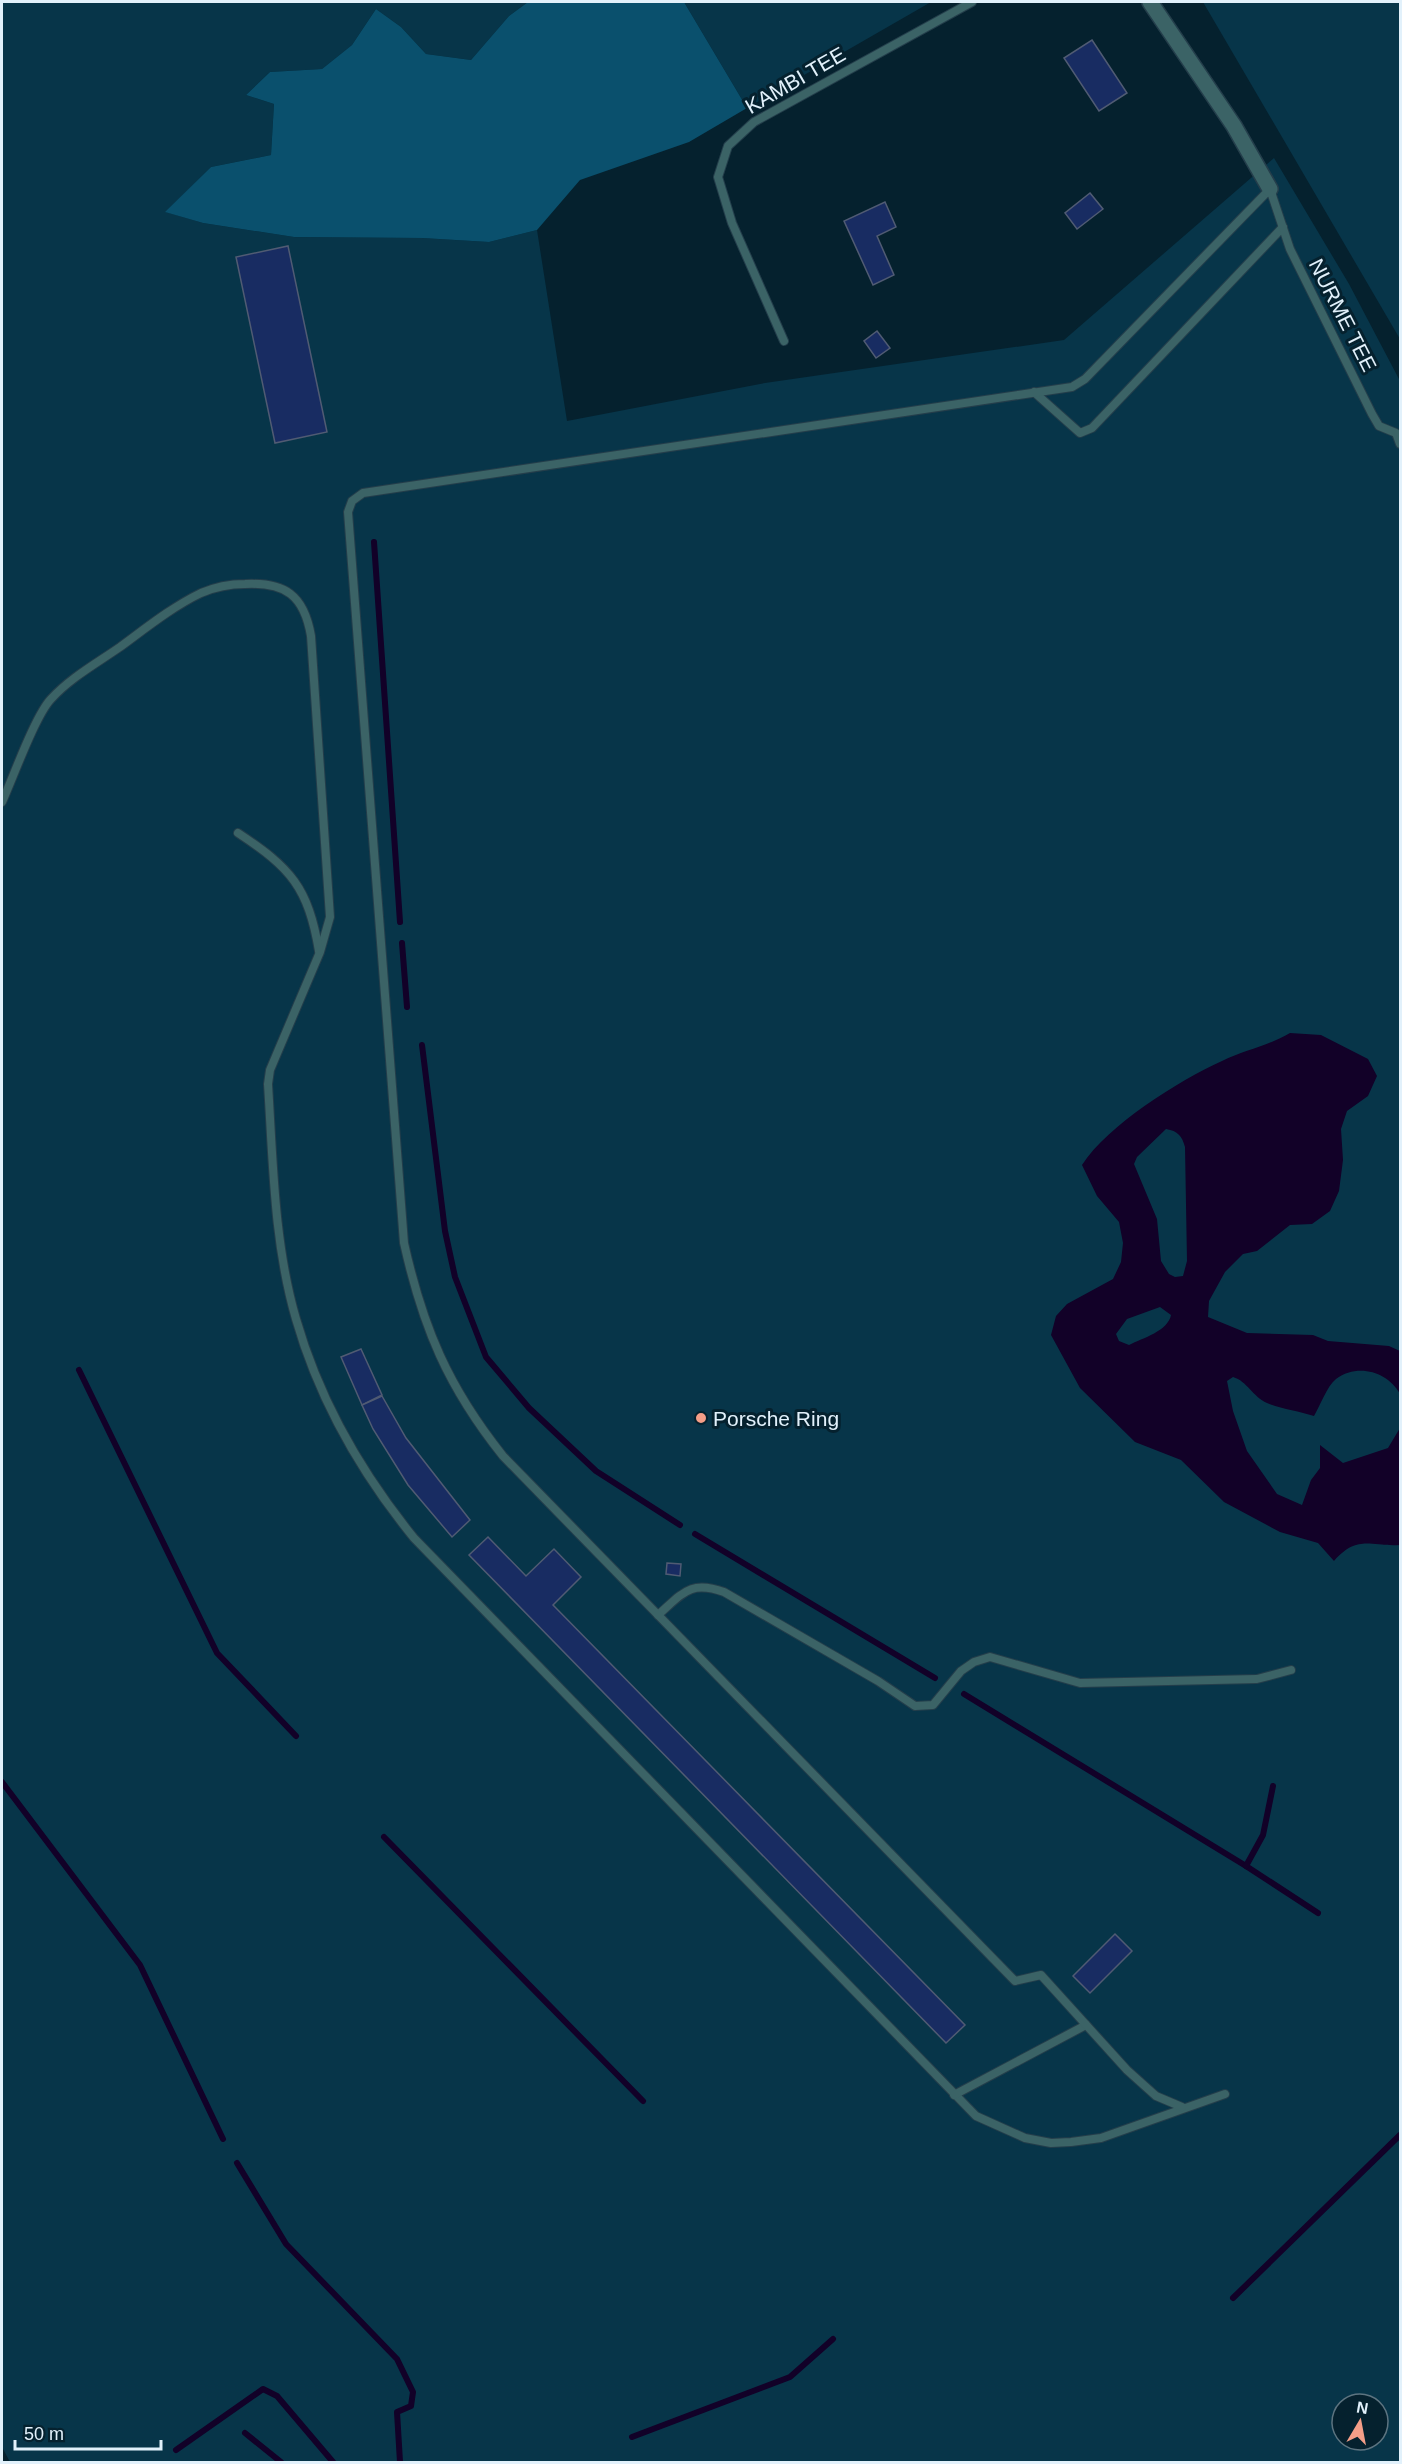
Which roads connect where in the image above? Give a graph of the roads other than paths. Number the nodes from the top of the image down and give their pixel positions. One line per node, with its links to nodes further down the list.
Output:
1 (972, 2): 5 (lane, KAMBI TEE)
2 (1150, 2): 3 (street)
3 (1270, 189): 4 (lane, NURME TEE); 6 (lane)
4 (1283, 227): 6 (lane); 7 (lane, NURME TEE)
5 (784, 341)
6 (1034, 392): 11 (lane)
7 (1401, 444)
8 (2, 802): 10 (lane)
9 (238, 833): 10 (lane)
10 (320, 952): 15 (lane)
11 (658, 1615): 12 (lane); 13 (lane)
12 (1291, 1670)
13 (1086, 2025): 15 (lane); 16 (lane)
14 (1225, 2094): 16 (lane)
15 (954, 2095): 16 (lane)
16 (1182, 2107)

